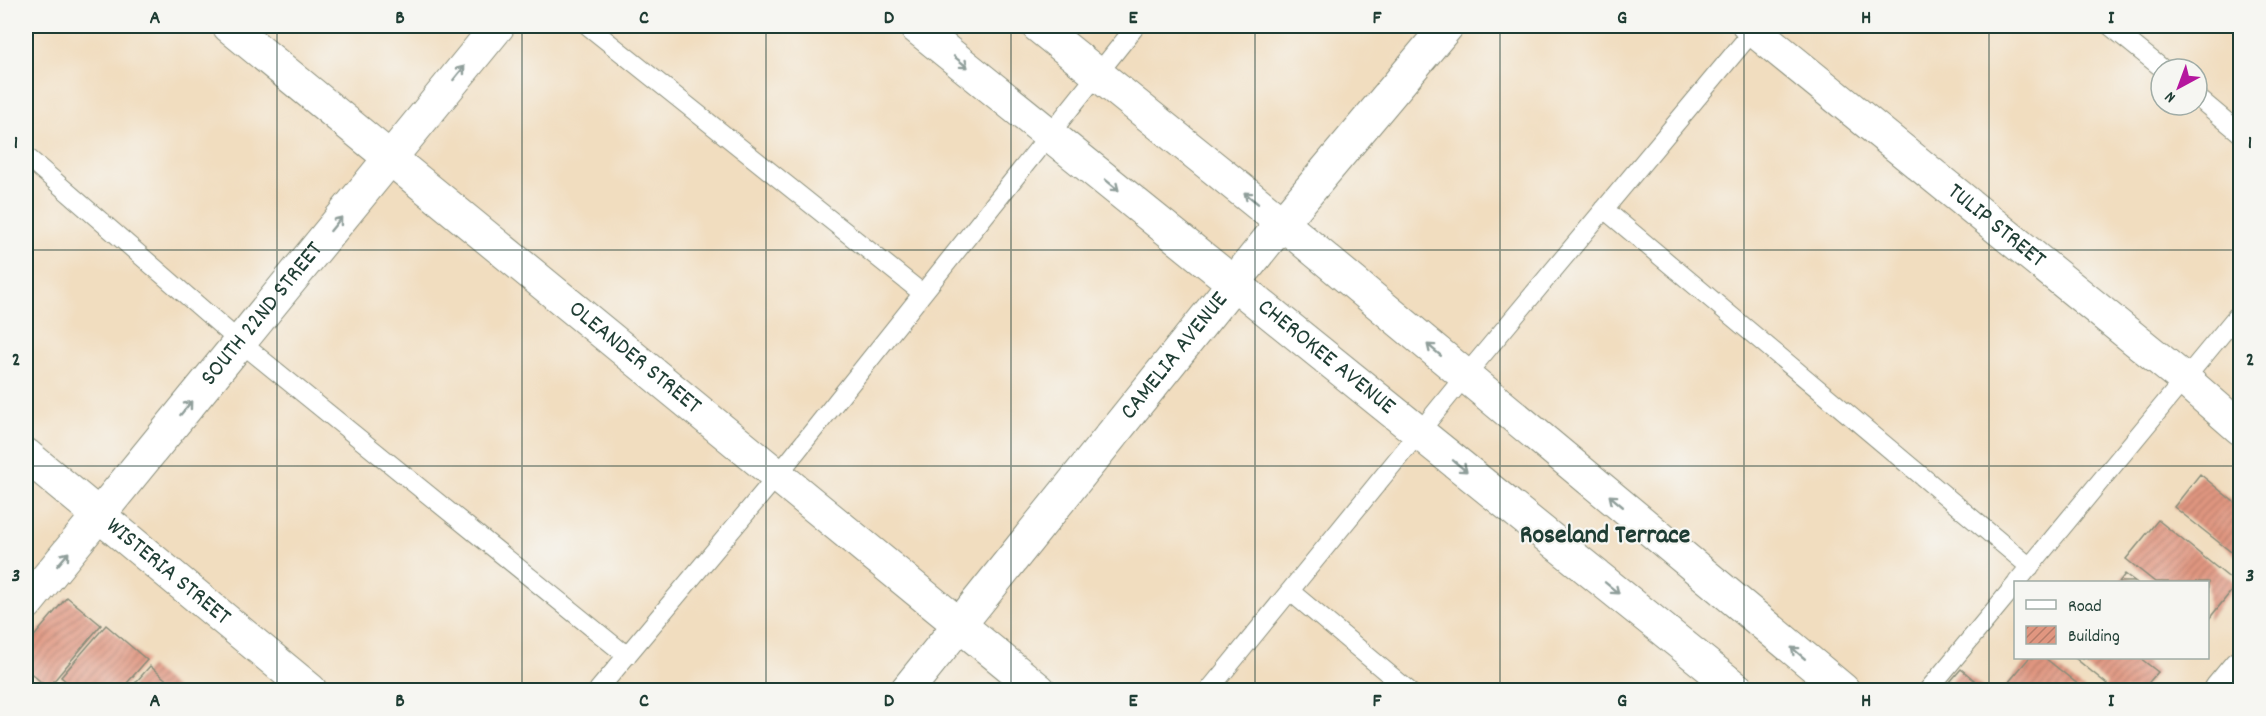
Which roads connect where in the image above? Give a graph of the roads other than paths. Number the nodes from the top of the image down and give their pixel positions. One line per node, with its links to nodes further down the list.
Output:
1 (229, 26): 16 (street, OLEANDER STREET)
2 (498, 26): 16 (street, SOUTH 22ND STREET, one-way to 2)
3 (588, 26): 20 (lane)
4 (915, 26): 13 (street, CHEROKEE AVENUE, one-way to 13)
5 (1038, 26): 11 (street)
6 (1136, 26): 11 (lane)
7 (1447, 26): 18 (street, CAMELIA AVENUE)
8 (2110, 26): 10 (lane)
9 (1753, 27): 17 (lane); 24 (street, TULIP STREET)
10 (2149, 58)
11 (1097, 73): 13 (lane); 18 (street, one-way to 11)
12 (2209, 107): 14 (lane)
13 (1048, 133): 19 (street, CHEROKEE AVENUE, one-way to 19); 20 (lane)
14 (2241, 133)
15 (26, 156): 22 (lane)
16 (390, 158): 22 (street, SOUTH 22ND STREET, one-way to 16); 28 (street, OLEANDER STREET)
17 (1604, 209): 23 (lane); 30 (lane)
18 (1282, 223): 19 (street, CAMELIA AVENUE); 23 (street, one-way to 18)
19 (1234, 283): 26 (street, CHEROKEE AVENUE); 35 (street, CAMELIA AVENUE)
20 (922, 293): 28 (lane)
21 (2241, 312): 24 (lane)
22 (240, 342): 29 (street, SOUTH 22ND STREET, one-way to 22); 36 (lane)
23 (1465, 376): 26 (lane); 45 (street, one-way to 23)
24 (2185, 380): 25 (street, TULIP STREET); 30 (lane)
25 (2241, 428)
26 (1419, 433): 33 (lane); 44 (street, CHEROKEE AVENUE, one-way to 44)
27 (26, 455): 29 (street, WISTERIA STREET)
28 (777, 476): 35 (street, OLEANDER STREET); 36 (lane)
29 (99, 515): 34 (street, SOUTH 22ND STREET, one-way to 29); 38 (street, WISTERIA STREET)
30 (2030, 567): 31 (lane)
31 (2018, 581)
32 (2014, 586): 46 (lane)
33 (1290, 592): 42 (lane); 43 (lane)
34 (26, 604)
35 (960, 626): 40 (street, CAMELIA AVENUE); 41 (street, OLEANDER STREET)
36 (627, 656): 39 (lane)
37 (2241, 667): 47 (street)
38 (310, 690)
39 (598, 690)
40 (907, 690)
41 (1039, 690)
42 (1209, 690)
43 (1408, 690)
44 (1738, 690)
45 (1843, 690)
46 (1928, 690)
47 (2221, 690)

